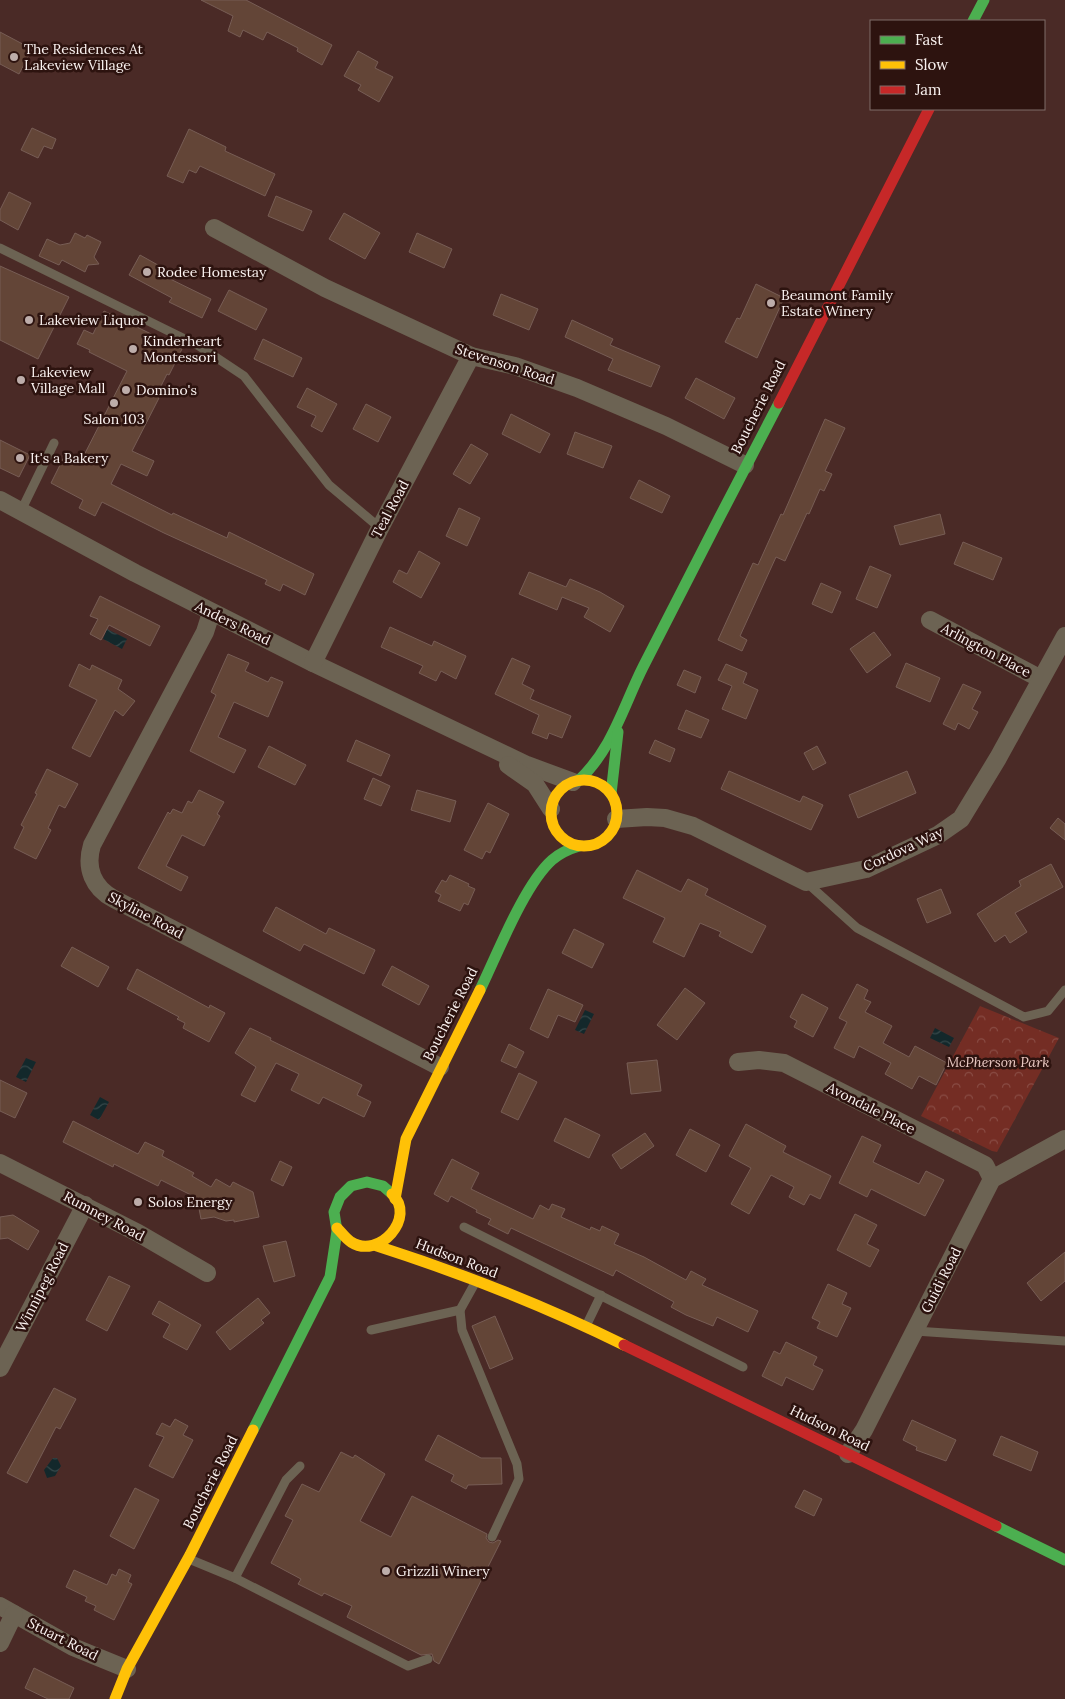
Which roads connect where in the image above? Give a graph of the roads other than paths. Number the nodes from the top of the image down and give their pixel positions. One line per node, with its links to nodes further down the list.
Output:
1 (984, 0): 2 (main road)
2 (974, 20)
3 (928, 110): 8 (main road, Boucherie Road)
4 (214, 228): 6 (street, Stevenson Road)
5 (0, 248): 11 (lane)
6 (471, 356): 8 (street, Stevenson Road); 11 (street, Teal Road)
7 (54, 443): 10 (lane)
8 (745, 465): 17 (main road, Boucherie Road)
9 (0, 500): 10 (street, Anders Road)
10 (21, 511): 12 (street, Anders Road)
11 (380, 528): 15 (street, Teal Road)
12 (211, 613): 15 (street, Anders Road); 30 (street, Skyline Road)
13 (930, 620): 16 (street, Arlington Place)
14 (1065, 636): 16 (street, Cordova Way)
15 (313, 663): 18 (street, Anders Road)
16 (1041, 679): 26 (street, Cordova Way)
17 (619, 721): 19 (main road, Boucherie Road); 20 (main road, Boucherie Road)
18 (471, 738): 19 (street, Anders Road); 21 (street, Anders Road)
19 (575, 782): 20 (main road); 21 (main road)
20 (611, 794): 22 (main road)
21 (551, 814): 23 (main road); 24 (main road)
22 (616, 819): 24 (main road); 26 (street)
23 (544, 838)
24 (579, 846): 27 (main road, Boucherie Road)
25 (535, 858): 27 (main road, Boucherie Road)
26 (806, 882): 28 (lane)
27 (523, 902): 30 (main road, Boucherie Road)
28 (1065, 990)
29 (738, 1062): 36 (street, Avondale Place)
30 (440, 1067): 32 (main road, Boucherie Road)
31 (1065, 1139): 36 (street)
32 (405, 1140): 33 (main road, Boucherie Road); 38 (main road, Boucherie Road)
33 (392, 1154)
34 (0, 1163): 39 (street, Rumney Road)
35 (379, 1168): 37 (main road, Boucherie Road)
36 (992, 1179): 52 (street, Guidi Road)
37 (366, 1182): 38 (main road); 41 (main road, Boucherie Road)
38 (395, 1199): 42 (main road, Boucherie Road)
39 (85, 1205): 45 (street, Rumney Road); 55 (street, Winnipeg Road)
40 (464, 1227): 48 (lane)
41 (337, 1228): 43 (main road); 46 (main road, Boucherie Road)
42 (377, 1246): 43 (main road); 47 (main road, Hudson Road)
43 (363, 1247): 46 (main road, Boucherie Road)
44 (430, 1250): 50 (main road, Hudson Road)
45 (207, 1273)
46 (330, 1277): 59 (main road, Boucherie Road)
47 (476, 1281): 49 (lane); 50 (main road, Hudson Road)
48 (601, 1296): 50 (lane); 54 (lane)
49 (460, 1310): 51 (lane); 58 (lane)
50 (583, 1325): 56 (main road, Hudson Road)
51 (371, 1330)
52 (915, 1331): 53 (lane); 56 (street, Guidi Road)
53 (1065, 1341)
54 (743, 1367)
55 (0, 1368)
56 (848, 1454): 60 (main road, Hudson Road)
57 (300, 1466): 61 (lane)
58 (492, 1537)
59 (187, 1559): 61 (lane); 65 (main road, Boucherie Road)
60 (1065, 1560)
61 (235, 1578): 64 (lane)
62 (7, 1610): 63 (street); 65 (street, Stuart Road)
63 (0, 1643)
64 (428, 1659)
65 (127, 1669): 66 (main road, Boucherie Road)
66 (115, 1699)

